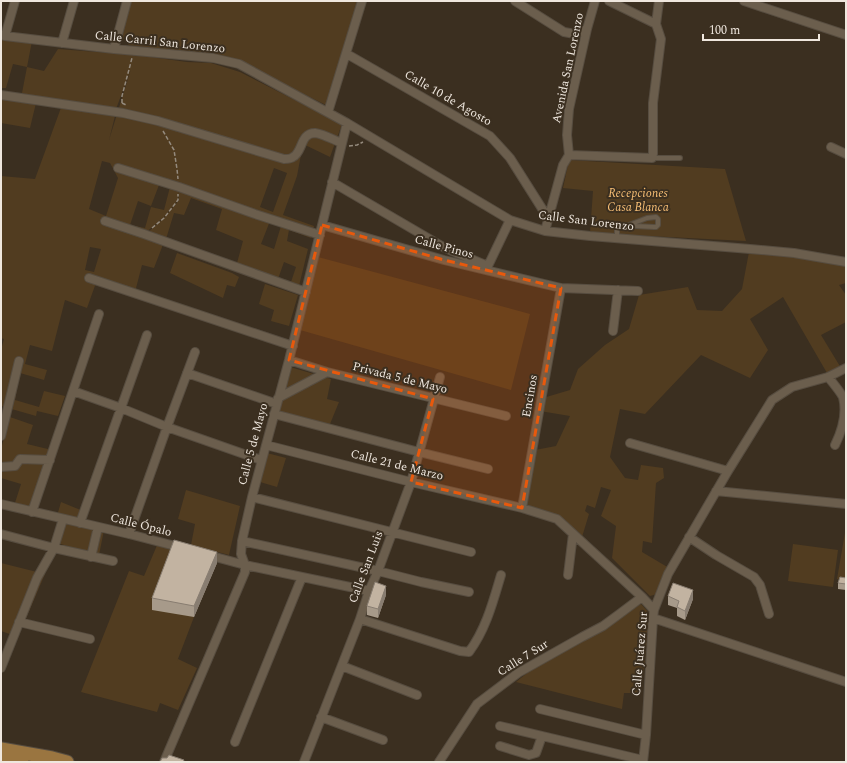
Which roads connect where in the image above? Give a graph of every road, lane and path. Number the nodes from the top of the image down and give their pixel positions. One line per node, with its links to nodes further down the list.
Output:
1 (15, 1): 13 (street)
2 (74, 1): 14 (street)
3 (127, 1): 15 (street)
4 (362, 1): 17 (street)
5 (515, 1): 11 (street)
6 (594, 1): 11 (street, Avenida San Lorenzo)
7 (609, 1): 10 (street)
8 (659, 1): 10 (street)
9 (744, 1): 12 (street)
10 (656, 24): 27 (street)
11 (587, 29): 26 (street, Avenida San Lorenzo)
12 (846, 35)
13 (3, 36): 14 (street, Calle Carril San Lorenzo)
14 (62, 43): 15 (street, Calle Carril San Lorenzo)
15 (114, 49): 16 (street, Calle Carril San Lorenzo)
16 (134, 51): 19 (street, Calle Carril San Lorenzo); 20 (path)
17 (347, 54): 19 (street); 31 (street, Calle 10 de Agosto)
18 (1, 95): 20 (street)
19 (328, 112): 21 (street, Calle San Lorenzo)
20 (123, 113): 23 (street)
21 (347, 123): 22 (street, Calle San Lorenzo); 23 (street, Calle 5 de Mayo)
22 (371, 138): 23 (path); 32 (street, Calle San Lorenzo)
23 (342, 143): 30 (street, Calle 5 de Mayo)
24 (831, 147): 25 (street)
25 (846, 154)
26 (569, 155): 27 (street); 31 (street)
27 (652, 158): 28 (lane)
28 (680, 158)
29 (118, 168): 39 (street)
30 (332, 182): 36 (street, Calle 5 de Mayo); 42 (street)
31 (548, 218): 38 (street)
32 (510, 220): 38 (street, Calle San Lorenzo); 42 (street)
33 (106, 221): 47 (street)
34 (598, 224): 35 (lane)
35 (617, 224): 37 (lane); 40 (lane)
36 (322, 225): 39 (street, Calle 5 de Mayo); 42 (street, Calle Pinos)
37 (629, 225): 37 (lane)
38 (545, 231): 40 (street, Calle San Lorenzo)
39 (320, 234): 47 (street, Calle 5 de Mayo)
40 (617, 238): 41 (street, Calle San Lorenzo)
41 (846, 262)
42 (487, 268): 44 (street, Calle Pinos)
43 (89, 278): 51 (street)
44 (562, 288): 45 (street, Calle Pinos); 83 (street, Encinos)
45 (618, 290): 46 (street, Calle Pinos); 49 (street)
46 (638, 291)
47 (306, 292): 51 (street, Calle 5 de Mayo)
48 (99, 314): 60 (street)
49 (614, 331)
50 (147, 335): 64 (street)
51 (293, 346): 53 (street, Calle 5 de Mayo)
52 (195, 352): 57 (street)
53 (289, 360): 56 (street, Privada 5 de Mayo); 62 (street, Calle 5 de Mayo)
54 (19, 361): 68 (street)
55 (846, 368): 59 (street, Calle Juárez Sur)
56 (327, 372): 61 (street, Privada 5 de Mayo); 62 (street)
57 (187, 373): 62 (street); 67 (street)
58 (440, 377): 61 (street, Calle San Luis)
59 (828, 377): 63 (street); 77 (street, Calle Juárez Sur)
60 (73, 391): 64 (street); 73 (street)
61 (433, 399): 66 (street, Privada 5 de Mayo); 72 (street, Calle San Luis)
62 (278, 401): 65 (street, Calle 5 de Mayo)
63 (846, 404): 71 (street)
64 (121, 408): 67 (street); 86 (street)
65 (274, 414): 69 (street, Calle 5 de Mayo); 72 (street)
66 (506, 416)
67 (167, 427): 74 (street); 90 (street)
68 (1, 436)
69 (266, 444): 74 (street, Calle 5 de Mayo); 78 (street, Calle 21 de Marzo)
70 (630, 444): 77 (street)
71 (835, 445)
72 (419, 452): 76 (street); 78 (street, Calle San Luis)
73 (50, 460): 75 (street); 84 (street)
74 (261, 460): 80 (street, Calle 5 de Mayo)
75 (1, 467)
76 (488, 469)
77 (728, 471): 79 (street, Calle Juárez Sur)
78 (411, 482): 83 (street, Calle 21 de Marzo); 88 (street, Calle San Luis)
79 (716, 491): 82 (street); 92 (street, Calle Juárez Sur)
80 (252, 497): 88 (street); 93 (street, Calle 5 de Mayo)
81 (1, 504): 84 (street, Calle Ópalo)
82 (846, 504)
83 (522, 508): 91 (street, Calle 21 de Marzo)
84 (32, 512): 85 (street, Calle Ópalo)
85 (63, 519): 86 (street, Calle Ópalo); 94 (street)
86 (80, 523): 87 (street, Calle Ópalo)
87 (98, 527): 90 (street, Calle Ópalo); 96 (street)
88 (392, 532): 95 (street); 99 (street, Calle San Luis)
89 (1, 534): 94 (street)
90 (130, 534): 98 (street, Calle Ópalo)
91 (573, 534): 100 (street); 105 (street, Calle 21 de Marzo)
92 (689, 537): 106 (street, Calle Juárez Sur); 107 (street)
93 (242, 541): 98 (street, Calle 5 de Mayo); 99 (street)
94 (54, 548): 96 (street); 109 (street)
95 (471, 552)
96 (91, 557): 97 (street)
97 (113, 561)
98 (245, 565): 101 (street, Calle Ópalo); 128 (street, Calle 5 de Mayo)
99 (378, 572): 103 (street, Calle San Luis); 104 (street)
100 (568, 575)
101 (302, 576): 103 (street, Calle Ópalo); 121 (street)
102 (501, 576): 108 (street)
103 (369, 591): 108 (street, Calle San Luis)
104 (469, 592)
105 (642, 597): 106 (street, Calle 21 de Marzo); 130 (street, Calle 7 Sur)
106 (654, 614): 113 (street); 118 (street, Calle Juárez Sur)
107 (769, 614)
108 (360, 619): 111 (street, Calle San Luis)
109 (19, 622): 110 (street); 112 (street)
110 (90, 639)
111 (342, 666): 114 (street); 116 (street, Calle San Luis)
112 (1, 668)
113 (846, 682)
114 (417, 695)
115 (540, 709): 118 (street)
116 (321, 717): 120 (street); 129 (street, Calle San Luis)
117 (500, 726): 119 (street)
118 (646, 735): 125 (street, Calle Juárez Sur)
119 (542, 736): 122 (street); 125 (street)
120 (383, 740)
121 (235, 742)
122 (500, 746)
123 (1, 749): 127 (main road)
124 (1, 759): 126 (main road)
125 (643, 761)
126 (22, 762)
127 (67, 762)
128 (164, 762)
129 (304, 762)
130 (439, 762)

